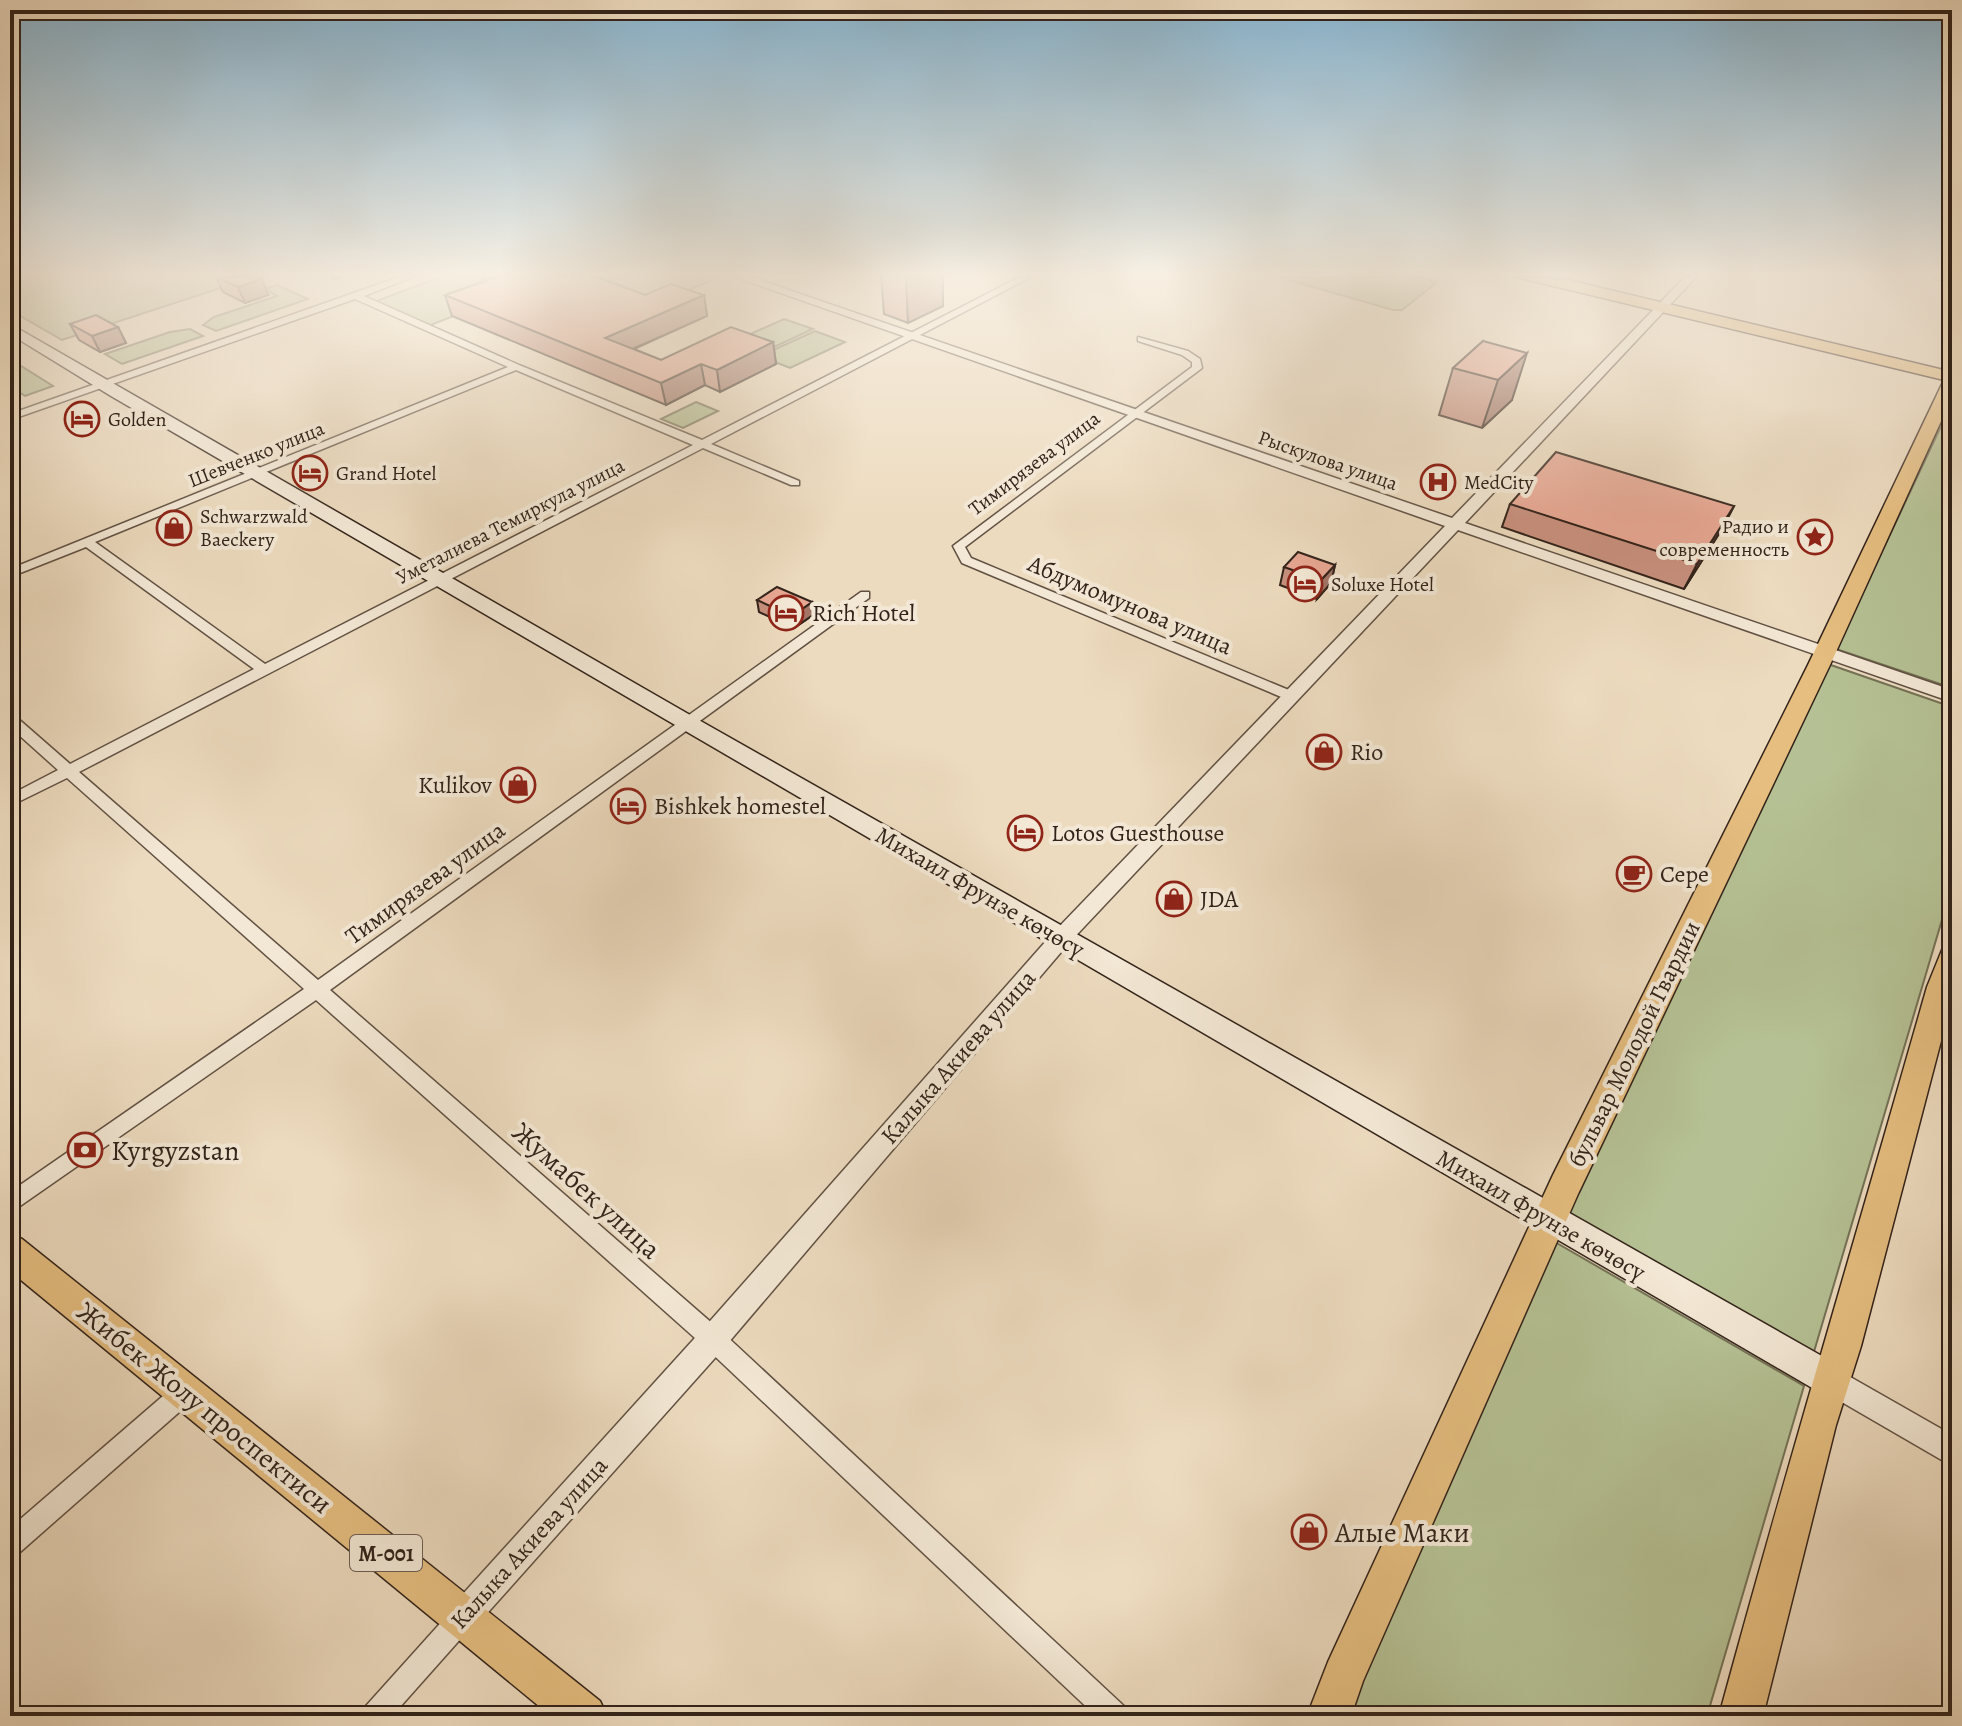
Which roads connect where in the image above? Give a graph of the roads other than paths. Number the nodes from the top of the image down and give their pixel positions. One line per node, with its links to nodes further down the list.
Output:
1 (57, 357): 11 (main road, Михаил Фрунзе көчөсү)
2 (184, 357): 11 (street)
3 (493, 357): 9 (street)
4 (874, 357): 14 (street, Уметалиева Темиркула улица)
5 (968, 357): 12 (street, Рыскулова улица)
6 (1190, 357): 12 (street, Тимирязева улица)
7 (1615, 357): 17 (street, Калыка Акиева улица)
8 (1863, 357): 10 (main road)
9 (516, 367): 14 (street); 15 (street, Шевченко улица)
10 (1952, 378): 23 (main road, бульвар Молодой Гвардии)
11 (103, 385): 13 (street); 15 (main road, Михаил Фрунзе көчөсү)
12 (1135, 415): 17 (street, Рыскулова улица); 19 (street, Тимирязева улица)
13 (10, 417)
14 (703, 445): 16 (street); 21 (street, Уметалиева Темиркула улица)
15 (256, 473): 18 (street, Шевченко улица); 21 (main road, Михаил Фрунзе көчөсү)
16 (795, 483)
17 (1454, 524): 23 (street, Рыскулова улица); 25 (street, Калыка Акиева улица)
18 (87, 542): 20 (street, Шевченко улица); 24 (street)
19 (959, 546): 25 (street, Абдумомунова улица)
20 (10, 573)
21 (441, 579): 24 (street, Уметалиева Темиркула улица); 28 (main road, Михаил Фрунзе көчөсү)
22 (865, 595): 28 (street, Тимирязева улица)
23 (1825, 652): 26 (street, Рыскулова улица); 35 (main road, бульвар Молодой Гвардии)
24 (264, 670): 29 (street, Уметалиева Темиркула улица)
25 (1291, 696): 31 (street, Калыка Акиева улица)
26 (1952, 696)
27 (10, 719): 29 (street, Жумабек улица)
28 (689, 724): 31 (main road, Михаил Фрунзе көчөсү); 33 (street, Тимирязева улица)
29 (67, 771): 30 (street, Уметалиева Темиркула улица); 33 (street, Жумабек улица)
30 (10, 801)
31 (1061, 938): 35 (main road, Михаил Фрунзе көчөсү); 37 (street, Калыка Акиева улица)
32 (1952, 958): 38 (main road)
33 (315, 991): 34 (street, Тимирязева улица); 37 (street, Жумабек улица)
34 (10, 1204)
35 (1549, 1220): 38 (main road, Михаил Фрунзе көчөсү); 46 (main road, бульвар Молодой Гвардии)
36 (10, 1250): 39 (main road, Жибек Жолу проспектиси / М-001)
37 (713, 1339): 42 (street, Калыка Акиева улица); 45 (street, Жумабек улица)
38 (1831, 1380): 40 (street, Михаил Фрунзе көчөсү); 47 (main road)
39 (186, 1391): 41 (street); 42 (main road, Жибек Жолу проспектиси / М-001)
40 (1952, 1451)
41 (10, 1544)
42 (463, 1617): 43 (street, Калыка Акиева улица); 44 (main road, Жибек Жолу проспектиси / М-001)
43 (374, 1716)
44 (585, 1716)
45 (1116, 1716)
46 (1329, 1716)
47 (1741, 1716)

